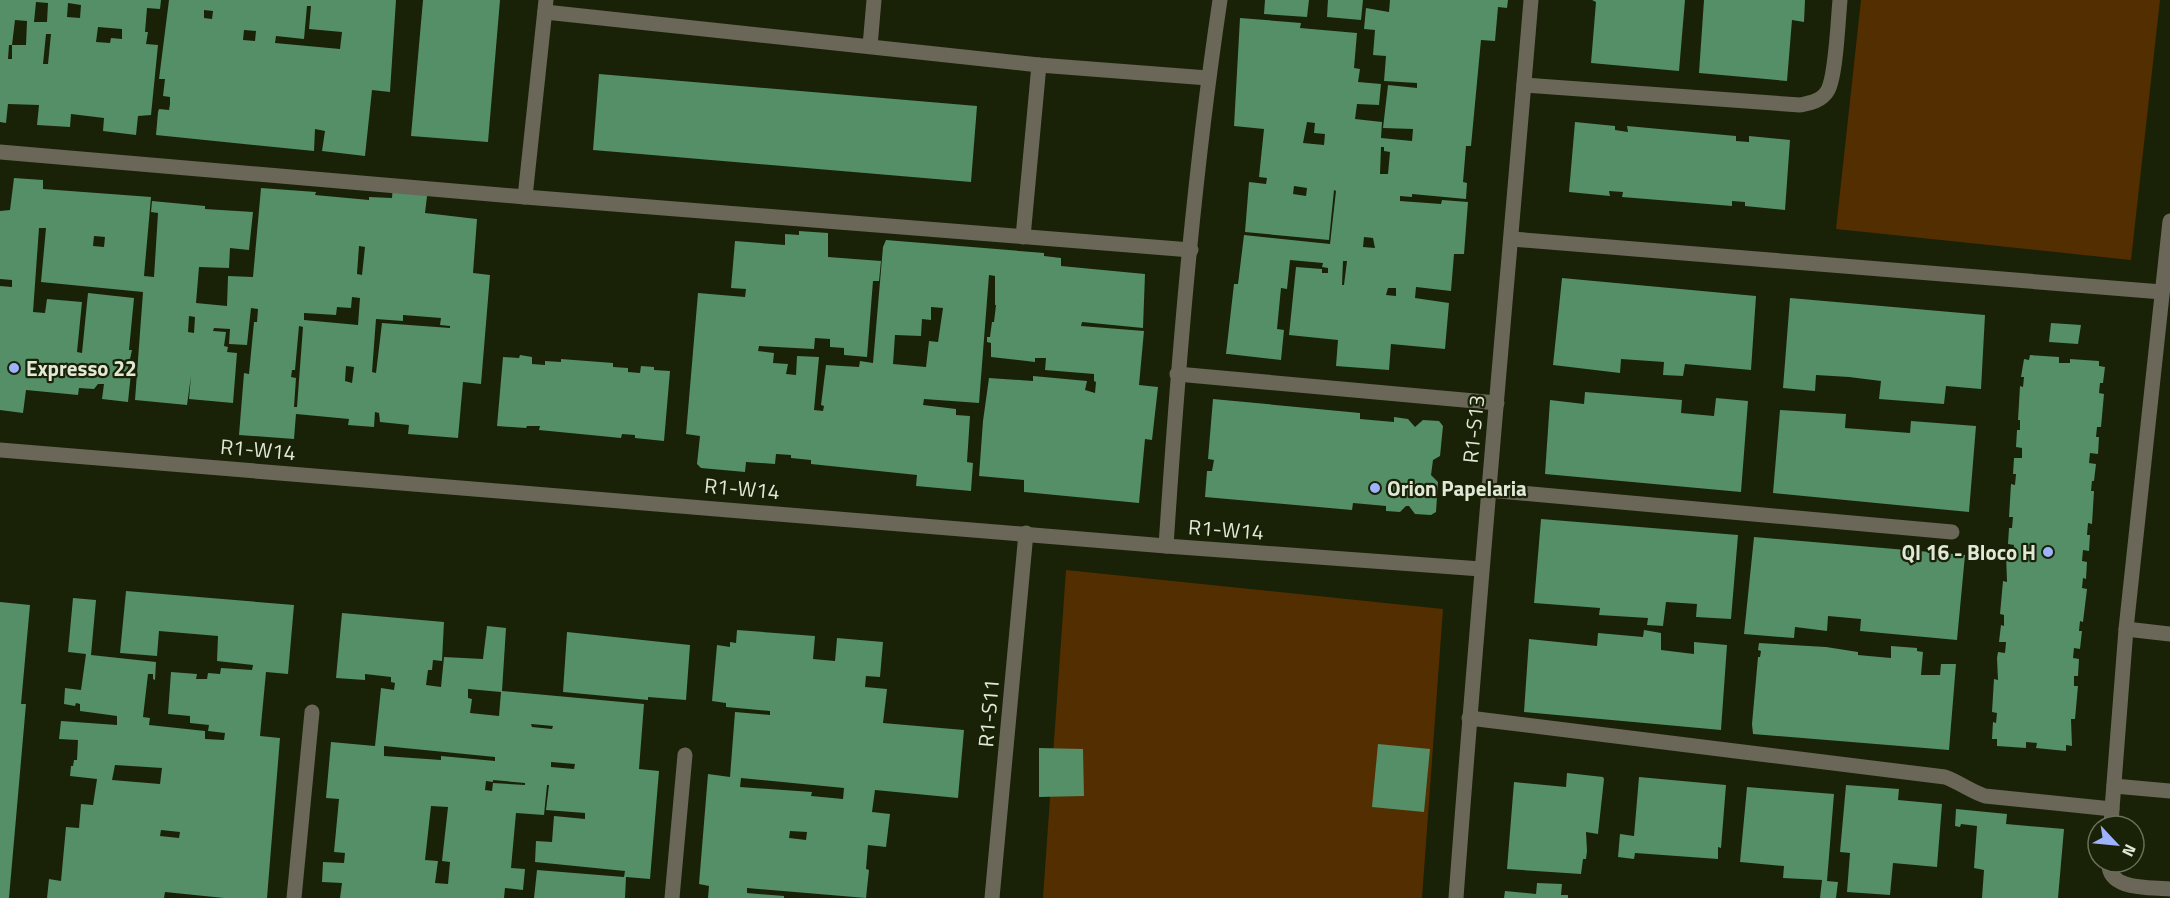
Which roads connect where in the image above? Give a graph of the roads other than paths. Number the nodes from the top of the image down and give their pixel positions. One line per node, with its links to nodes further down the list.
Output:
1 (874, 0): 6 (street)
2 (1220, 0): 8 (street)
3 (1531, 0): 9 (street, R1-S13)
4 (1839, 0): 9 (street)
5 (545, 6): 6 (street); 11 (street)
6 (870, 46): 7 (street)
7 (1039, 65): 8 (street); 13 (street)
8 (1208, 78): 15 (street)
9 (1524, 85): 14 (street, R1-S13)
10 (0, 152): 11 (street)
11 (525, 197): 13 (street)
12 (2170, 221): 16 (street)
13 (1023, 237): 15 (street)
14 (1512, 239): 16 (street); 18 (street, R1-S13)
15 (1191, 250): 17 (street)
16 (2162, 292): 25 (street)
17 (1177, 374): 18 (street); 23 (street)
18 (1497, 403): 20 (street, R1-S13)
19 (0, 450): 21 (street, R1-W14)
20 (1488, 490): 22 (street); 24 (street, R1-S13)
21 (1026, 532): 23 (street, R1-W14); 38 (street, R1-S11)
22 (1952, 532)
23 (1166, 546): 24 (street, R1-W14)
24 (1481, 569): 28 (street, R1-S13)
25 (2126, 629): 26 (street); 30 (street)
26 (2170, 634)
27 (312, 712): 36 (street)
28 (1469, 718): 32 (street); 39 (street, R1-S13)
29 (685, 755): 37 (street)
30 (2114, 786): 31 (street); 32 (street)
31 (2170, 791)
32 (2112, 809): 33 (street)
33 (2112, 814)
34 (2110, 874): 35 (street)
35 (2170, 889)
36 (294, 898)
37 (672, 898)
38 (992, 898)
39 (1456, 898)

